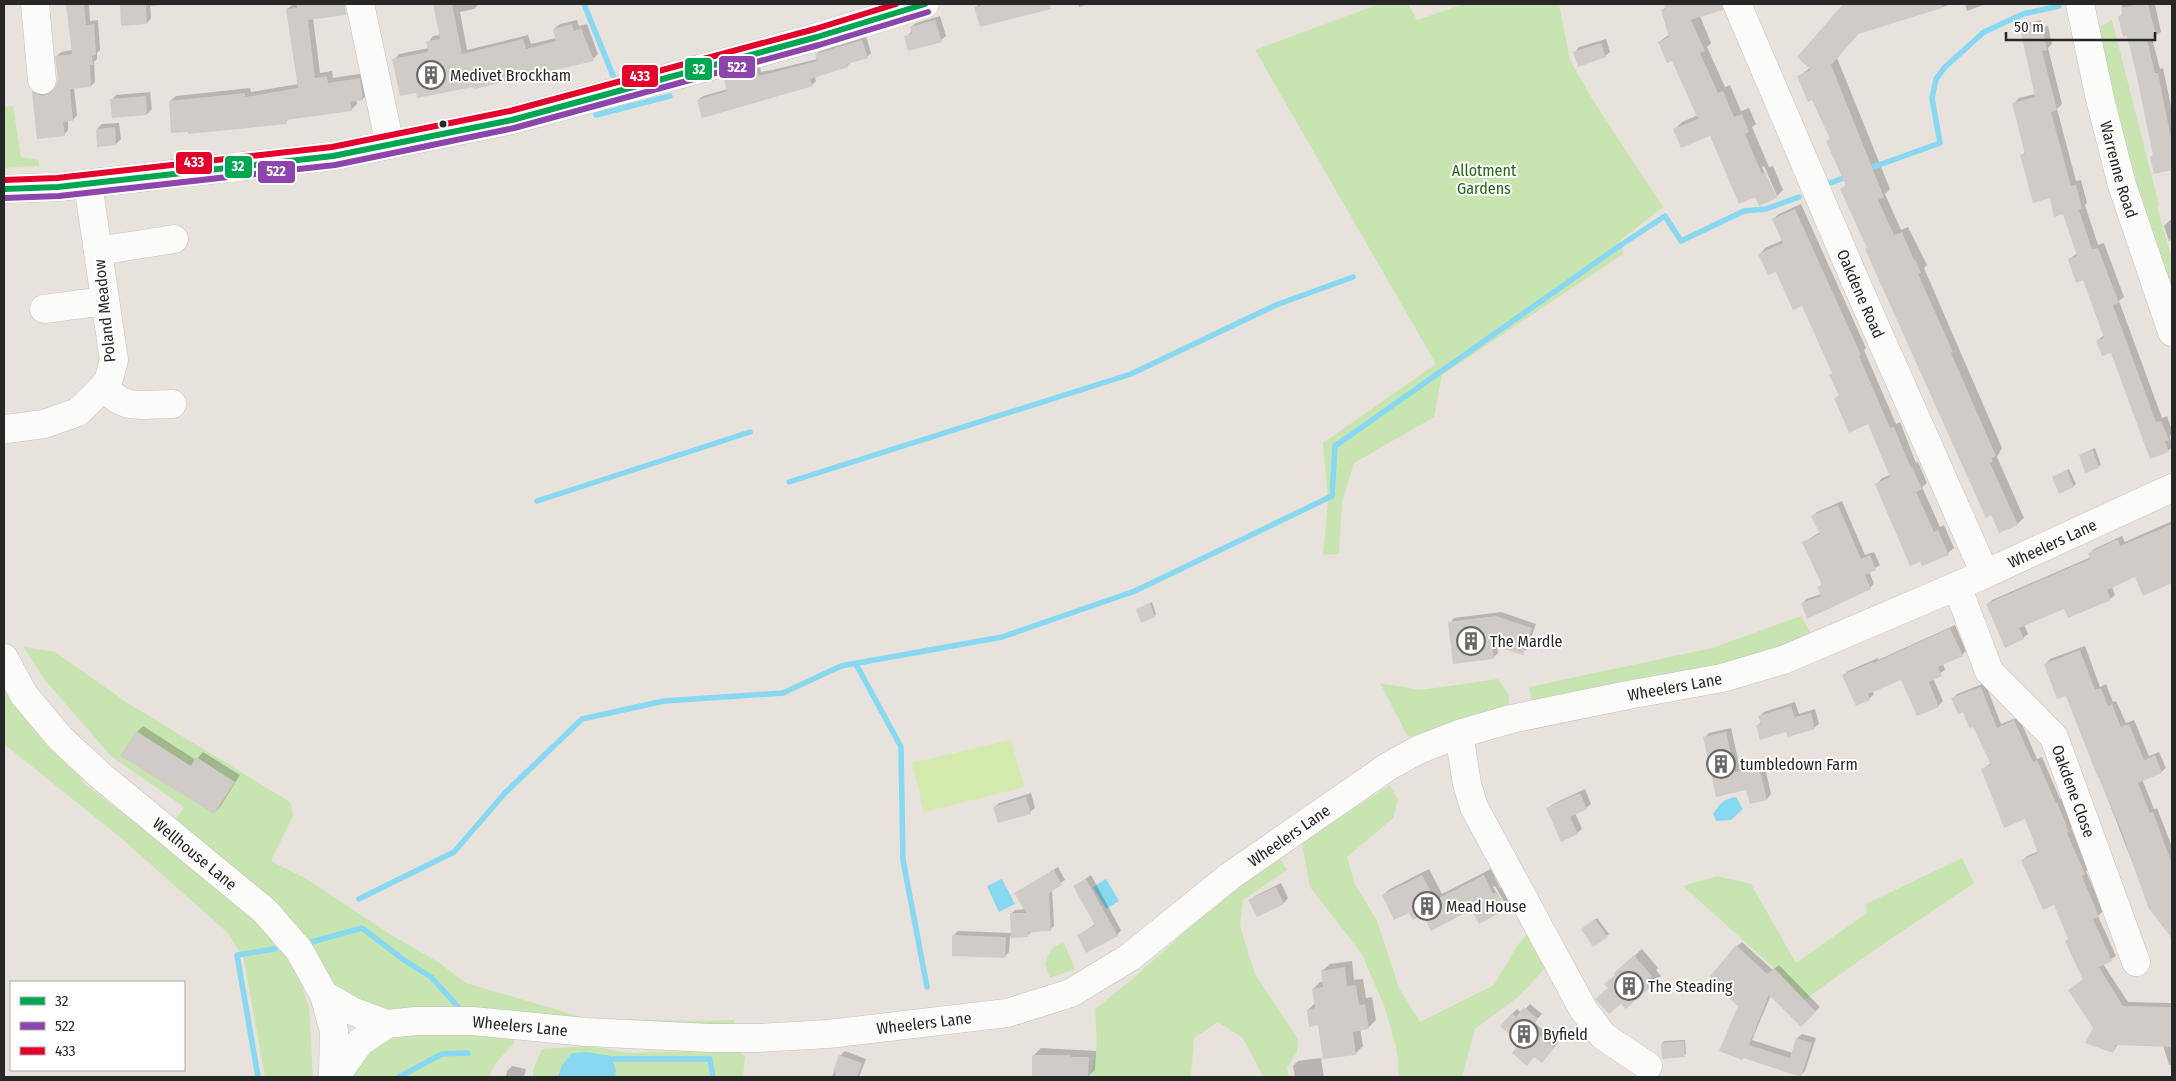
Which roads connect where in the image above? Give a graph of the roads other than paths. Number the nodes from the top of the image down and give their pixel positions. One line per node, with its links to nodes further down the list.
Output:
1 (35, 4): 6 (street)
2 (360, 4): 7 (street)
3 (926, 4): 7 (street)
4 (2080, 4): 14 (street, Warrenne Road)
5 (1744, 6): 19 (street, Oakdene Road)
6 (42, 80)
7 (390, 145): 8 (street)
8 (88, 184): 9 (street); 11 (street, Poland Meadow)
9 (4, 189)
10 (174, 239): 11 (street)
11 (98, 251): 12 (street, Poland Meadow)
12 (105, 301): 13 (street); 15 (street, Poland Meadow)
13 (44, 309)
14 (2172, 332)
15 (105, 385): 16 (street); 17 (street, Poland Meadow)
16 (172, 404)
17 (6, 429)
18 (2172, 488): 19 (street, Wheelers Lane)
19 (1985, 574): 20 (street, Wheelers Lane)
20 (1957, 586): 22 (street, Wheelers Lane); 23 (street, Oakdene Close)
21 (4, 658): 24 (street, Wellhouse Lane)
22 (1459, 734): 25 (street, Wheelers Lane); 26 (street)
23 (2136, 962)
24 (324, 995): 25 (street, Wheelers Lane); 27 (street, Wellhouse Lane)
25 (387, 1024): 27 (street, Wheelers Lane)
26 (1648, 1066)
27 (334, 1077)

